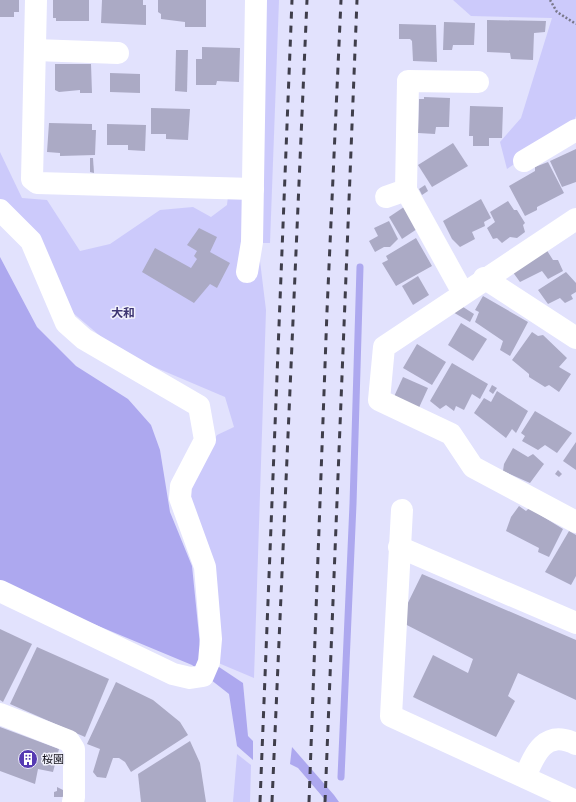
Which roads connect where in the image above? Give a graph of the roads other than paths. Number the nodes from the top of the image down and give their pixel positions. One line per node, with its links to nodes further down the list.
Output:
1 (36, 0): 3 (street)
2 (256, 0): 8 (street)
3 (35, 50): 4 (street); 8 (street)
4 (118, 53)
5 (478, 82): 9 (street)
6 (576, 130): 7 (street)
7 (524, 161)
8 (253, 189): 13 (street)
9 (406, 190): 10 (street); 15 (street)
10 (386, 197)
11 (0, 210): 20 (street)
12 (576, 219): 14 (street)
13 (247, 272)
14 (484, 278): 15 (street); 16 (street)
15 (463, 293): 18 (street)
16 (576, 338)
17 (402, 510): 19 (street)
18 (576, 522)
19 (399, 547): 21 (street); 24 (street)
20 (0, 591)
21 (576, 623)
22 (0, 714): 26 (street)
23 (576, 744): 24 (street)
24 (525, 777): 25 (street)
25 (576, 801)
26 (73, 802)

